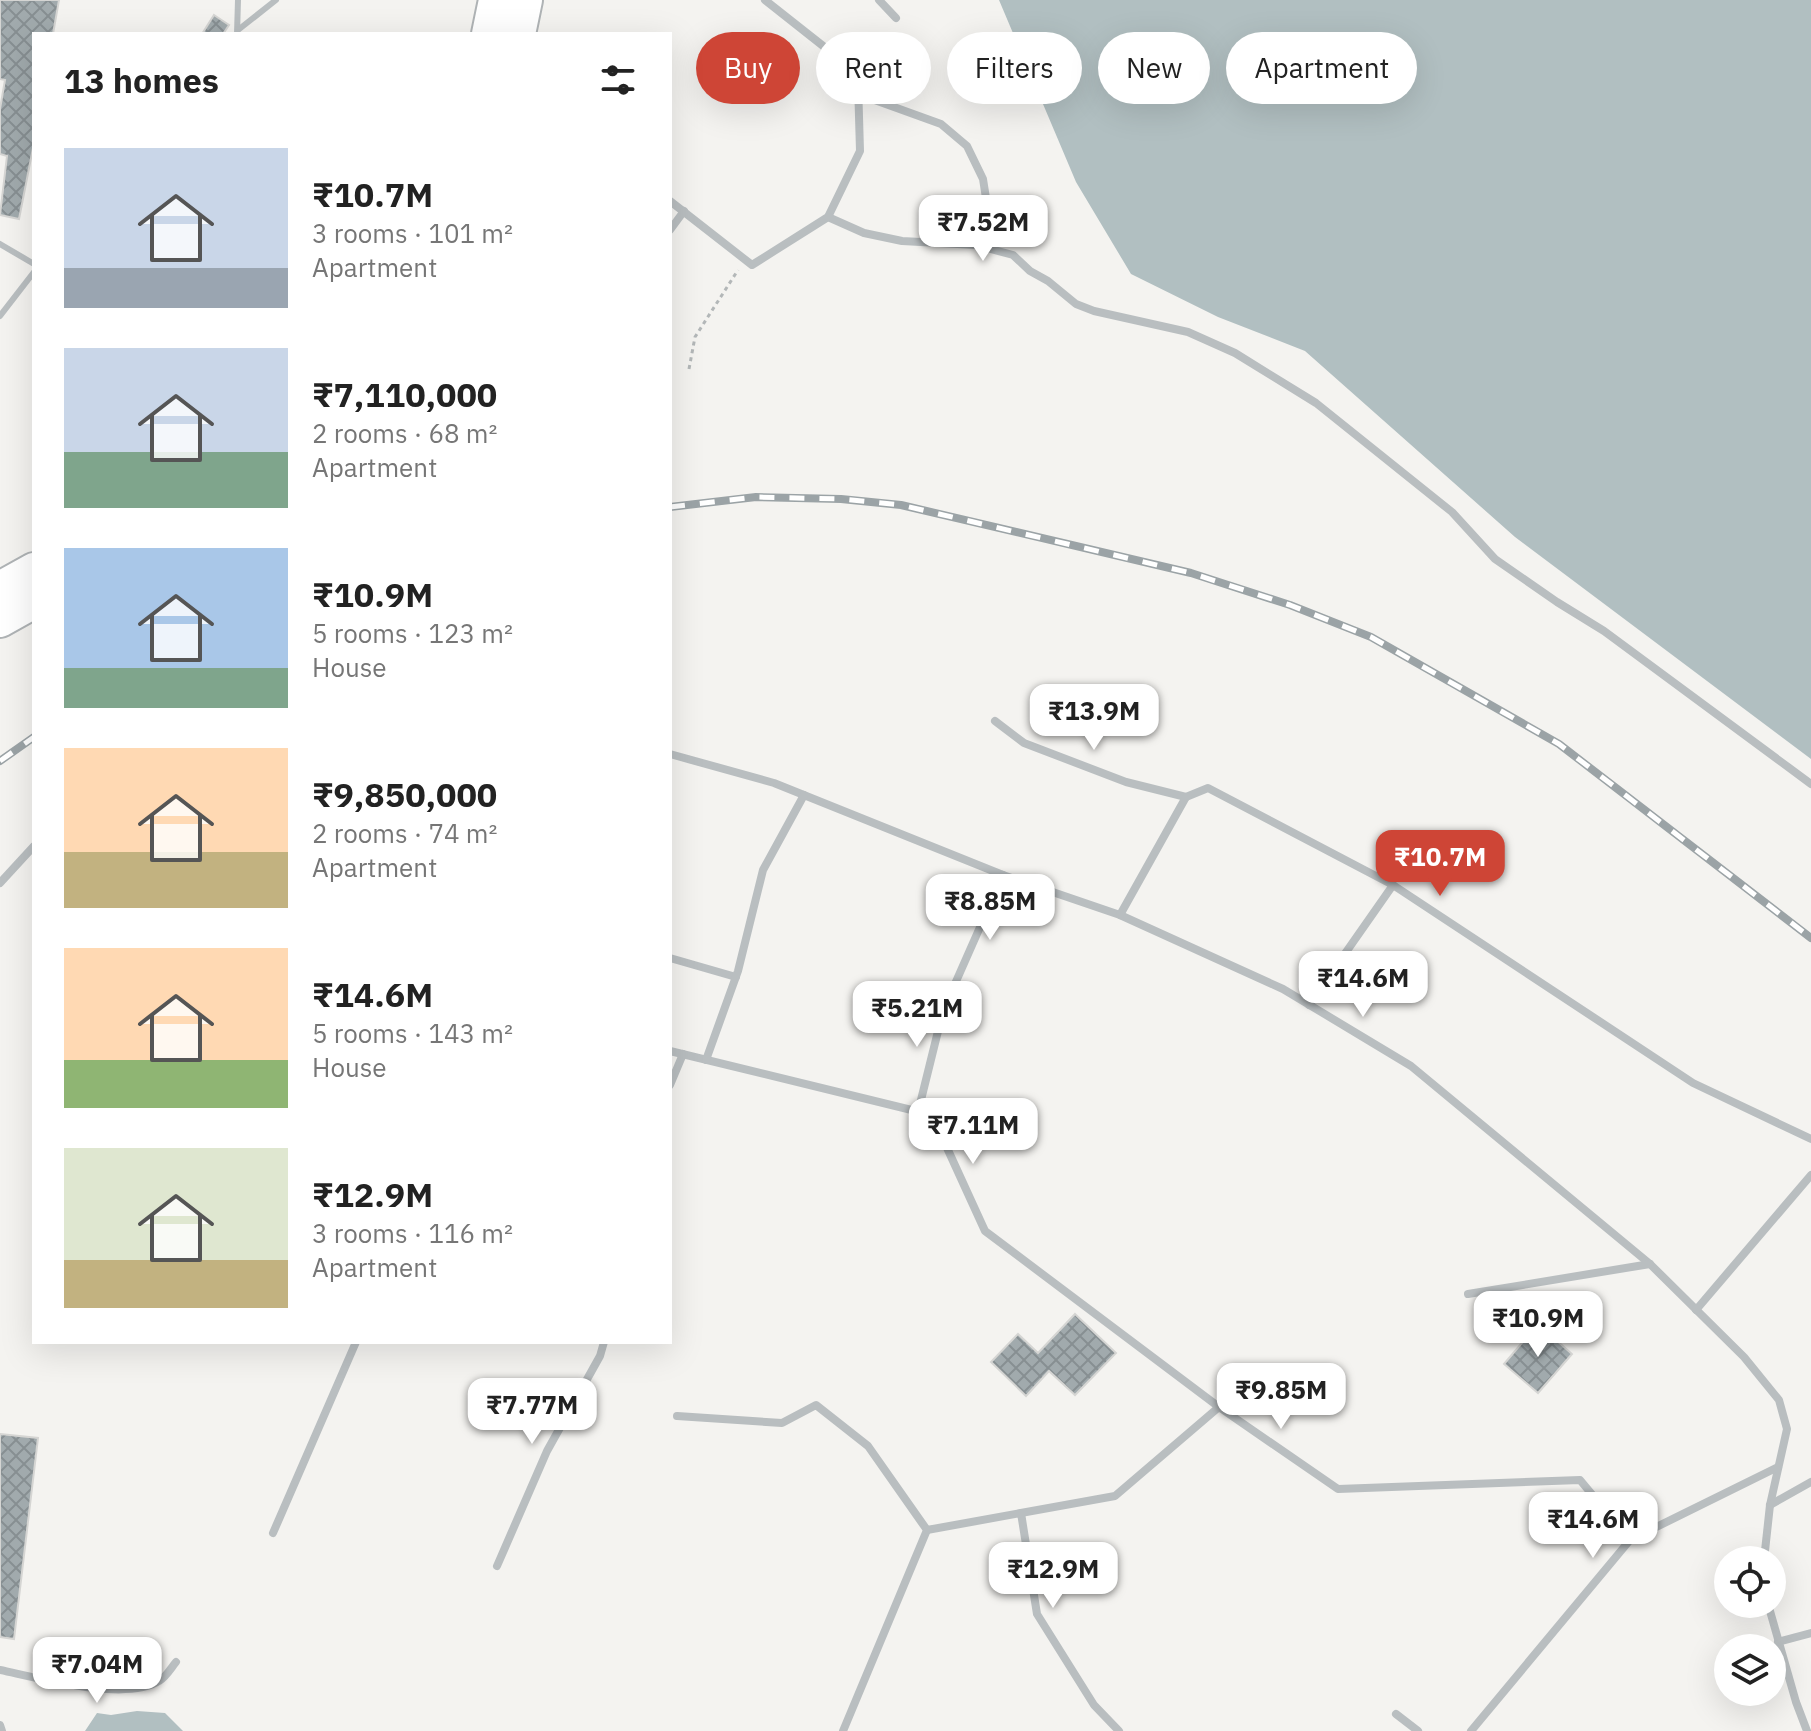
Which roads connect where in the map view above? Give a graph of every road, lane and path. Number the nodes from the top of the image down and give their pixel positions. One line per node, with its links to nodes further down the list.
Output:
1 (238, 0): 8 (lane)
2 (276, 0): 8 (lane)
3 (496, 0): 9 (highway)
4 (525, 0): 10 (highway)
5 (765, 0): 11 (street)
6 (879, 0): 7 (street)
7 (896, 18)
8 (237, 32)
9 (489, 32)
10 (518, 32)
11 (816, 40)
12 (858, 104): 16 (street)
13 (886, 104): 19 (street)
14 (672, 202): 15 (street)
15 (684, 211): 17 (street); 21 (street)
16 (828, 217): 19 (street); 21 (street)
17 (672, 227)
18 (0, 244): 20 (lane)
19 (976, 245): 31 (street)
20 (32, 263)
21 (752, 265): 24 (path)
22 (32, 275): 23 (lane)
23 (0, 316)
24 (689, 369)
25 (32, 571): 26 (highway)
26 (0, 589)
27 (32, 602): 28 (highway)
28 (0, 620)
29 (995, 721): 33 (street)
30 (672, 755): 32 (street)
31 (1811, 784)
32 (804, 795): 35 (street); 40 (street)
33 (1186, 797): 37 (street); 38 (street)
34 (32, 848): 36 (street)
35 (1003, 875): 38 (street); 46 (street)
36 (0, 883)
37 (1393, 885): 41 (street); 47 (street)
38 (1120, 915): 41 (street)
39 (672, 959): 40 (street)
40 (736, 977): 44 (street)
41 (1309, 1005): 49 (street)
42 (672, 1051): 43 (street)
43 (683, 1054): 44 (street); 45 (street)
44 (706, 1060): 46 (street)
45 (672, 1080)
46 (918, 1112): 54 (street)
47 (1811, 1139)
48 (1811, 1175): 51 (street)
49 (1650, 1264): 50 (street); 51 (street)
50 (1468, 1294)
51 (1696, 1310): 56 (street)
52 (355, 1344): 61 (street)
53 (603, 1344): 64 (street)
54 (1219, 1407): 59 (street); 62 (street)
55 (677, 1416): 60 (street)
56 (1778, 1467): 58 (street); 62 (street)
57 (1811, 1482): 58 (street)
58 (1770, 1505): 63 (street)
59 (1021, 1513): 60 (street); 74 (street)
60 (927, 1530): 73 (street)
61 (273, 1533)
62 (1630, 1540): 76 (street)
63 (1766, 1546)
64 (497, 1566)
65 (1811, 1633): 66 (street)
66 (1786, 1640)
67 (176, 1662): 69 (street)
68 (1786, 1669): 77 (street)
69 (0, 1670)
70 (1396, 1714): 75 (street)
71 (0, 1725): 72 (street)
72 (2, 1731)
73 (843, 1731)
74 (1119, 1731)
75 (1418, 1731)
76 (1471, 1731)
77 (1807, 1731)

